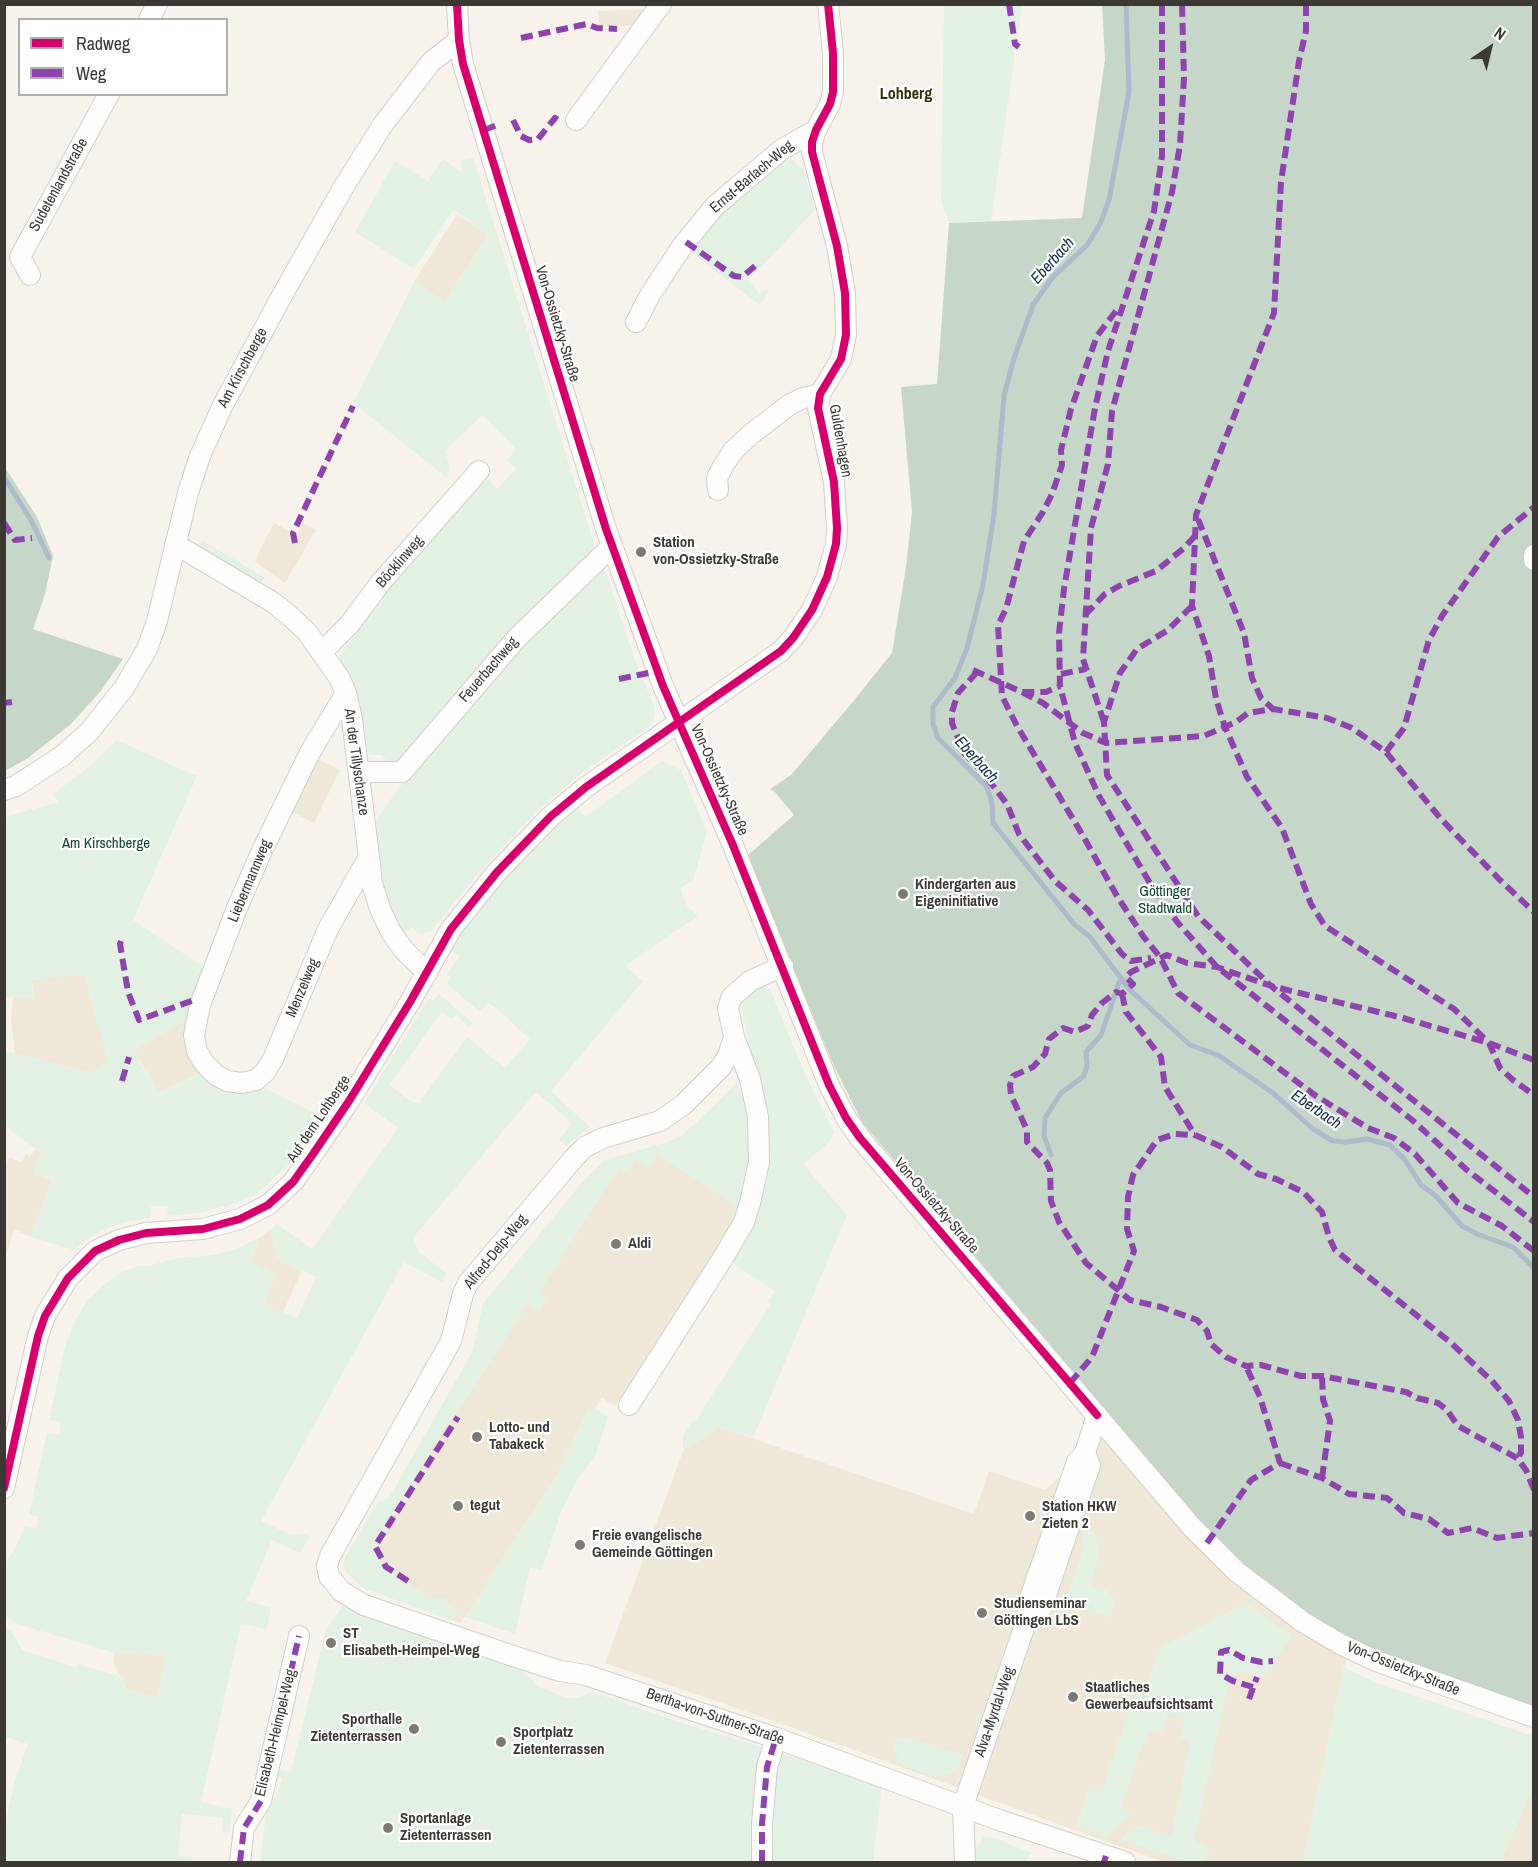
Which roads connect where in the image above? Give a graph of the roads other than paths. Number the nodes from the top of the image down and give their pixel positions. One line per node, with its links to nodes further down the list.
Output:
1 (157, 4): 5 (street)
2 (457, 4): 6 (street, Von-Ossietzky-Straße)
3 (661, 4): 8 (street)
4 (828, 4): 9 (street, Guldenhagen)
5 (150, 18)
6 (459, 40): 15 (street, Am Kirschberge); 16 (street, Von-Ossietzky-Straße)
7 (108, 96): 10 (street, Sudetenlandstraße)
8 (576, 120)
9 (816, 130): 11 (street, Ernst-Barlach-Weg); 12 (street, Guldenhagen)
10 (30, 275)
11 (636, 322)
12 (820, 394): 14 (street); 21 (street, Guldenhagen)
13 (479, 471): 19 (street, Böcklinweg)
14 (718, 490)
15 (175, 544): 19 (street, An der Tillyschanze); 23 (street, Am Kirschberge)
16 (612, 546): 21 (street, Von-Ossietzky-Straße); 22 (street, Feuerbachweg)
17 (1533, 555): 18 (street)
18 (1533, 560)
19 (322, 652): 20 (street, An der Tillyschanze)
20 (346, 693): 22 (street, An der Tillyschanze); 28 (street, Liebermannweg)
21 (679, 721): 25 (street, Von-Ossietzky-Straße); 26 (street, Auf dem Lohberge)
22 (360, 772): 24 (street, An der Tillyschanze)
23 (4, 790)
24 (369, 857): 26 (street, An der Tillyschanze); 28 (street, Menzelweg)
25 (783, 966): 27 (street); 30 (street, Von-Ossietzky-Straße)
26 (427, 973): 31 (street, Auf dem Lohberge)
27 (735, 1037): 29 (street); 32 (street, Alfred-Delp-Weg)
28 (216, 1075)
29 (629, 1405)
30 (1097, 1415): 34 (street, Von-Ossietzky-Straße); 36 (street, Alva-Myrdal-Weg)
31 (4, 1488)
32 (329, 1576): 35 (street, Bertha-von-Suttner-Straße)
33 (299, 1636): 38 (street, Elisabeth-Heimpel-Weg)
34 (1533, 1717)
35 (776, 1738): 36 (street, Bertha-von-Suttner-Straße); 39 (street)
36 (963, 1806): 37 (street, Bertha-von-Suttner-Straße); 40 (street)
37 (1105, 1859): 41 (street, Bertha-von-Suttner-Straße)
38 (240, 1863)
39 (762, 1863)
40 (965, 1863)
41 (1125, 1863)

